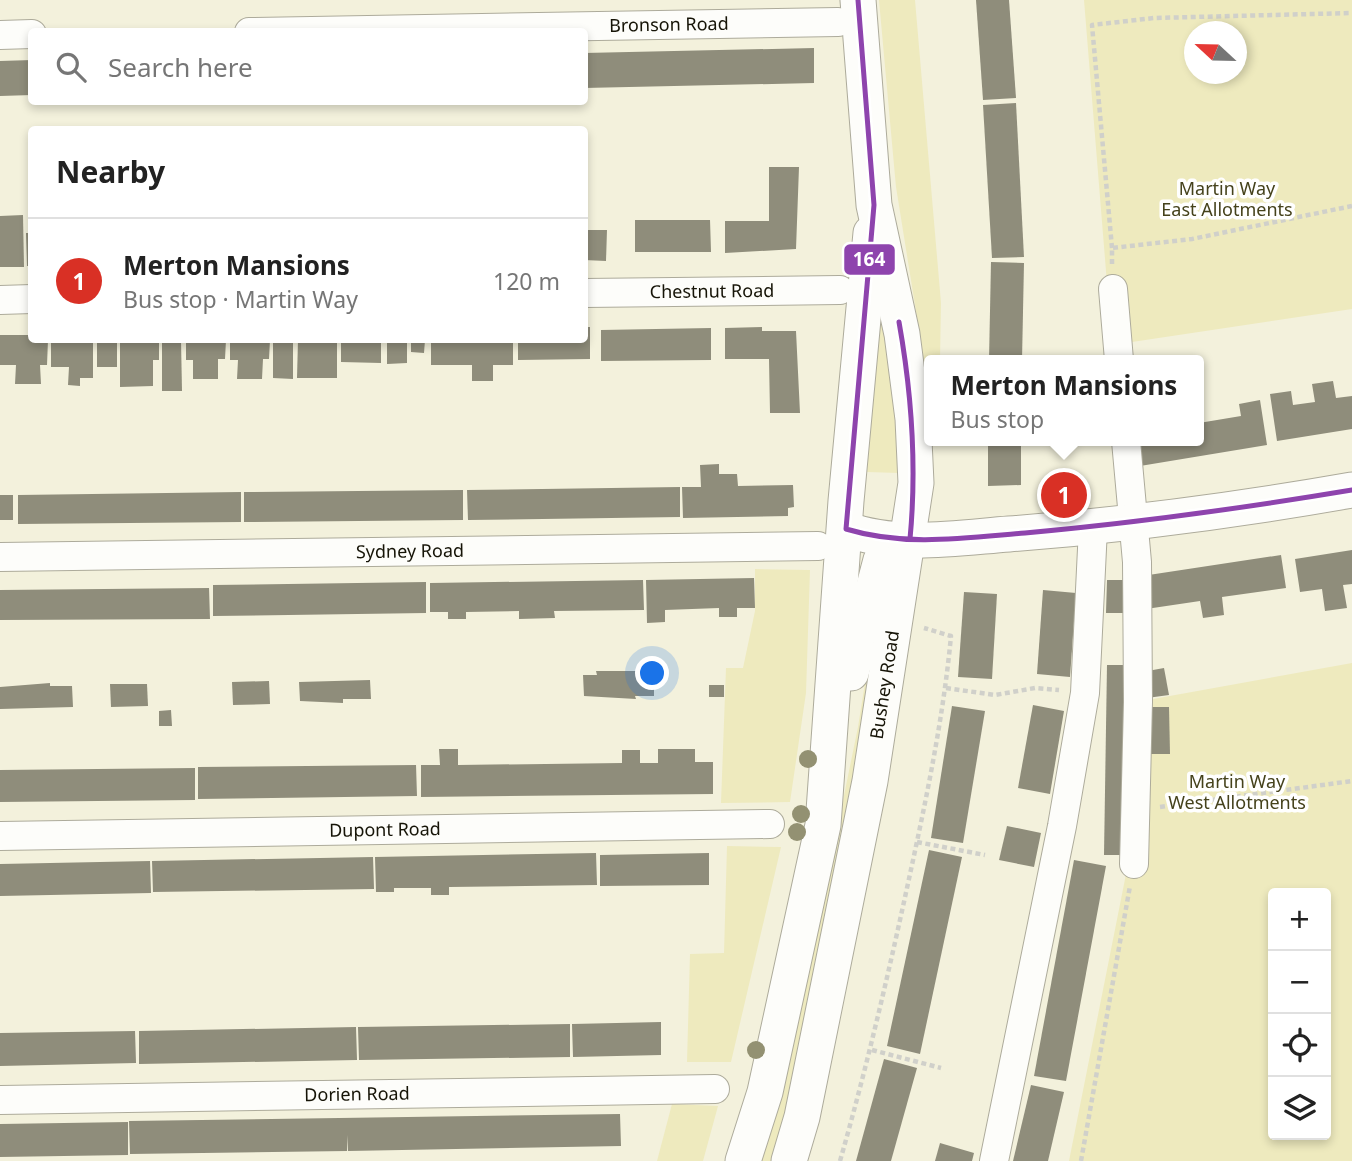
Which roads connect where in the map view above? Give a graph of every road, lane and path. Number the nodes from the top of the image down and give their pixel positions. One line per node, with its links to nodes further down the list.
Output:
1 (848, 11): 3 (street, Bronson Road); 6 (main road, Bushey Road)
2 (1352, 13): 8 (path)
3 (362, 28)
4 (28, 34): 5 (street)
5 (0, 35)
6 (874, 205): 19 (main road, Bushey Road); 20 (main road, Bushey Road)
7 (1352, 206): 8 (path)
8 (1112, 248): 9 (path)
9 (1113, 289): 14 (street)
10 (840, 290): 11 (street, Chestnut Road)
11 (588, 293)
12 (28, 299): 13 (street)
13 (0, 300)
14 (1119, 355)
15 (1126, 446): 17 (street)
16 (1352, 490): 17 (main road)
17 (1134, 523): 18 (main road); 27 (street)
18 (1093, 528): 20 (main road); 24 (street)
19 (832, 538): 20 (main road); 21 (street, Sydney Road); 25 (main road, Bushey Road)
20 (904, 539): 25 (main road, Bushey Road); 38 (main road, Bushey Road)
21 (0, 557)
22 (924, 628): 23 (path)
23 (946, 688): 24 (path); 30 (path)
24 (1085, 694): 40 (street)
25 (833, 723): 37 (main road, Bushey Road)
26 (1352, 781): 27 (path)
27 (1135, 806): 32 (street)
28 (770, 824): 29 (street, Dupont Road)
29 (0, 836)
30 (917, 842): 31 (path); 33 (path)
31 (985, 855)
32 (1134, 864): 41 (path)
33 (872, 1050): 34 (path); 39 (path)
34 (941, 1068)
35 (715, 1089): 36 (street, Dorien Road)
36 (0, 1100)
37 (743, 1161)
38 (789, 1161)
39 (840, 1161)
40 (994, 1161)
41 (1081, 1161)

